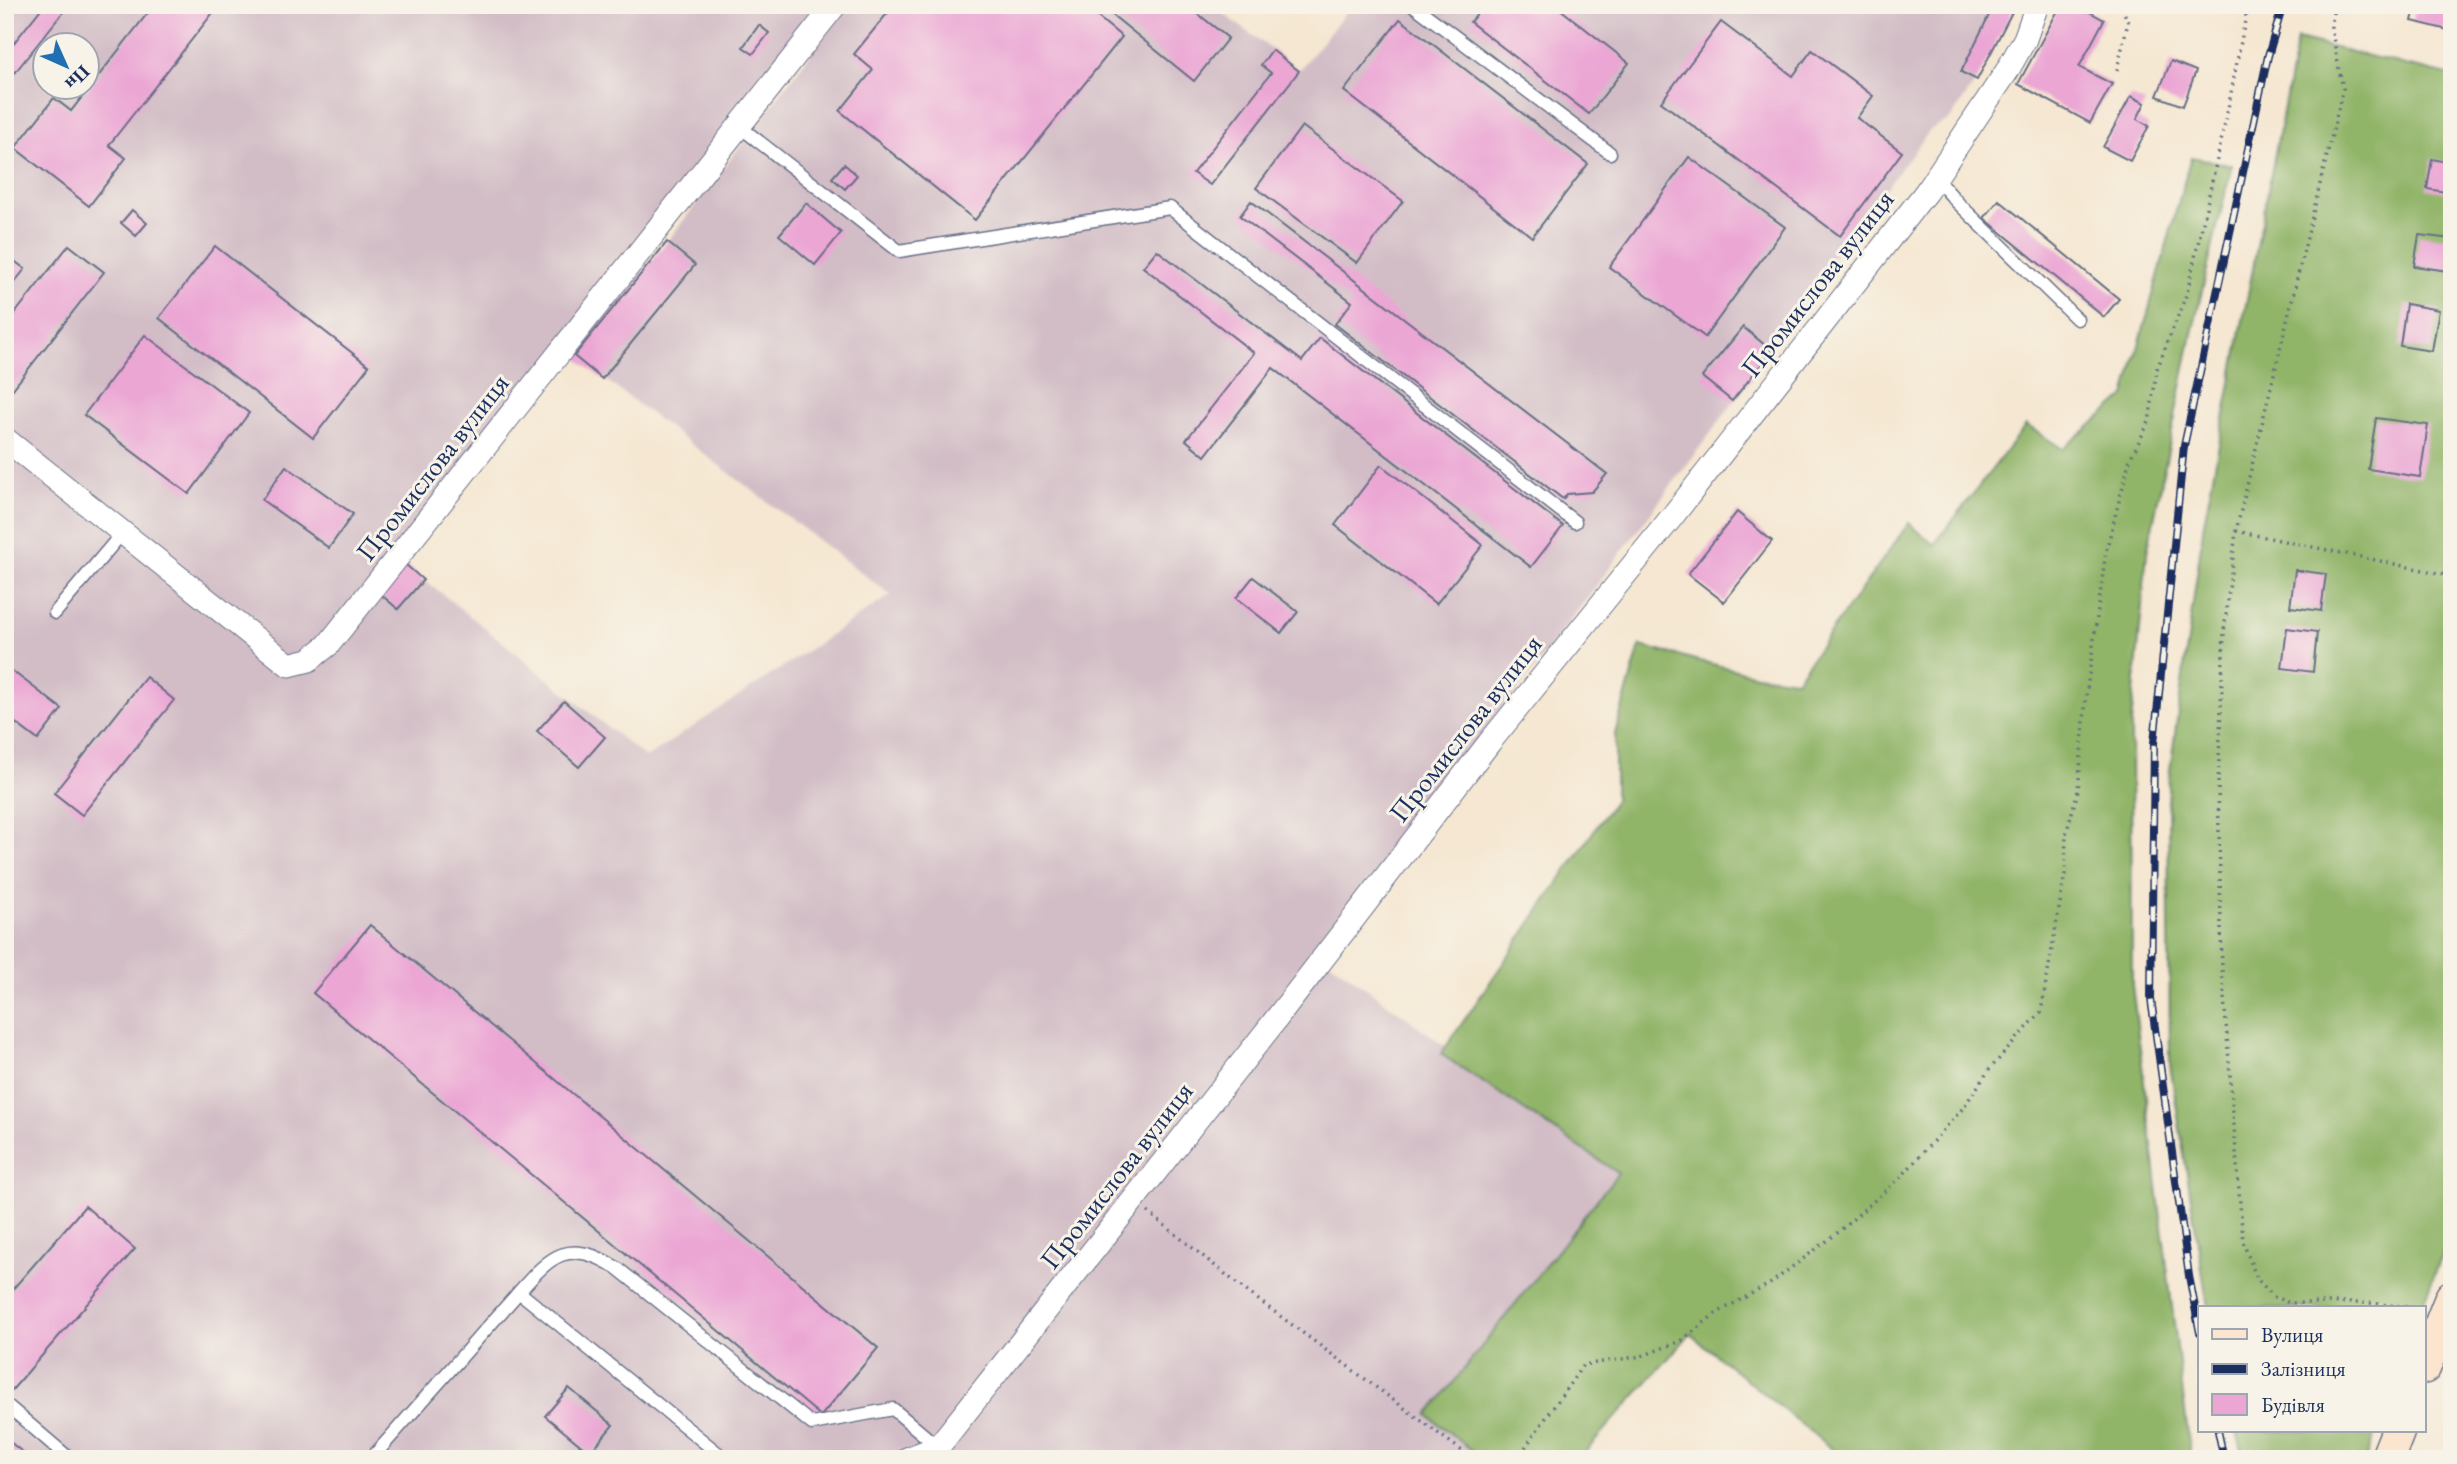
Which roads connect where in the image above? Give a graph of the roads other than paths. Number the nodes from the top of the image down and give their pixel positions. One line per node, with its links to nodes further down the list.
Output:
1 (835, 5): 4 (street, Промислова вулиця)
2 (1413, 5): 5 (lane)
3 (2037, 5): 6 (street, Промислова вулиця)
4 (739, 126): 9 (lane); 10 (street, Промислова вулиця)
5 (1610, 153)
6 (1936, 178): 7 (lane); 17 (street, Промислова вулиця)
7 (2077, 319)
8 (5, 439): 10 (street, Промислова вулиця)
9 (1575, 522)
10 (122, 533): 11 (lane)
11 (55, 613)
12 (519, 1293): 17 (lane); 19 (lane); 20 (lane)
13 (2452, 1297): 14 (main road)
14 (2426, 1362)
15 (5, 1412): 18 (lane)
16 (2398, 1432): 22 (main road)
17 (937, 1453): 21 (street)
18 (70, 1459)
19 (371, 1459)
20 (724, 1459)
21 (907, 1459)
22 (2387, 1459)

